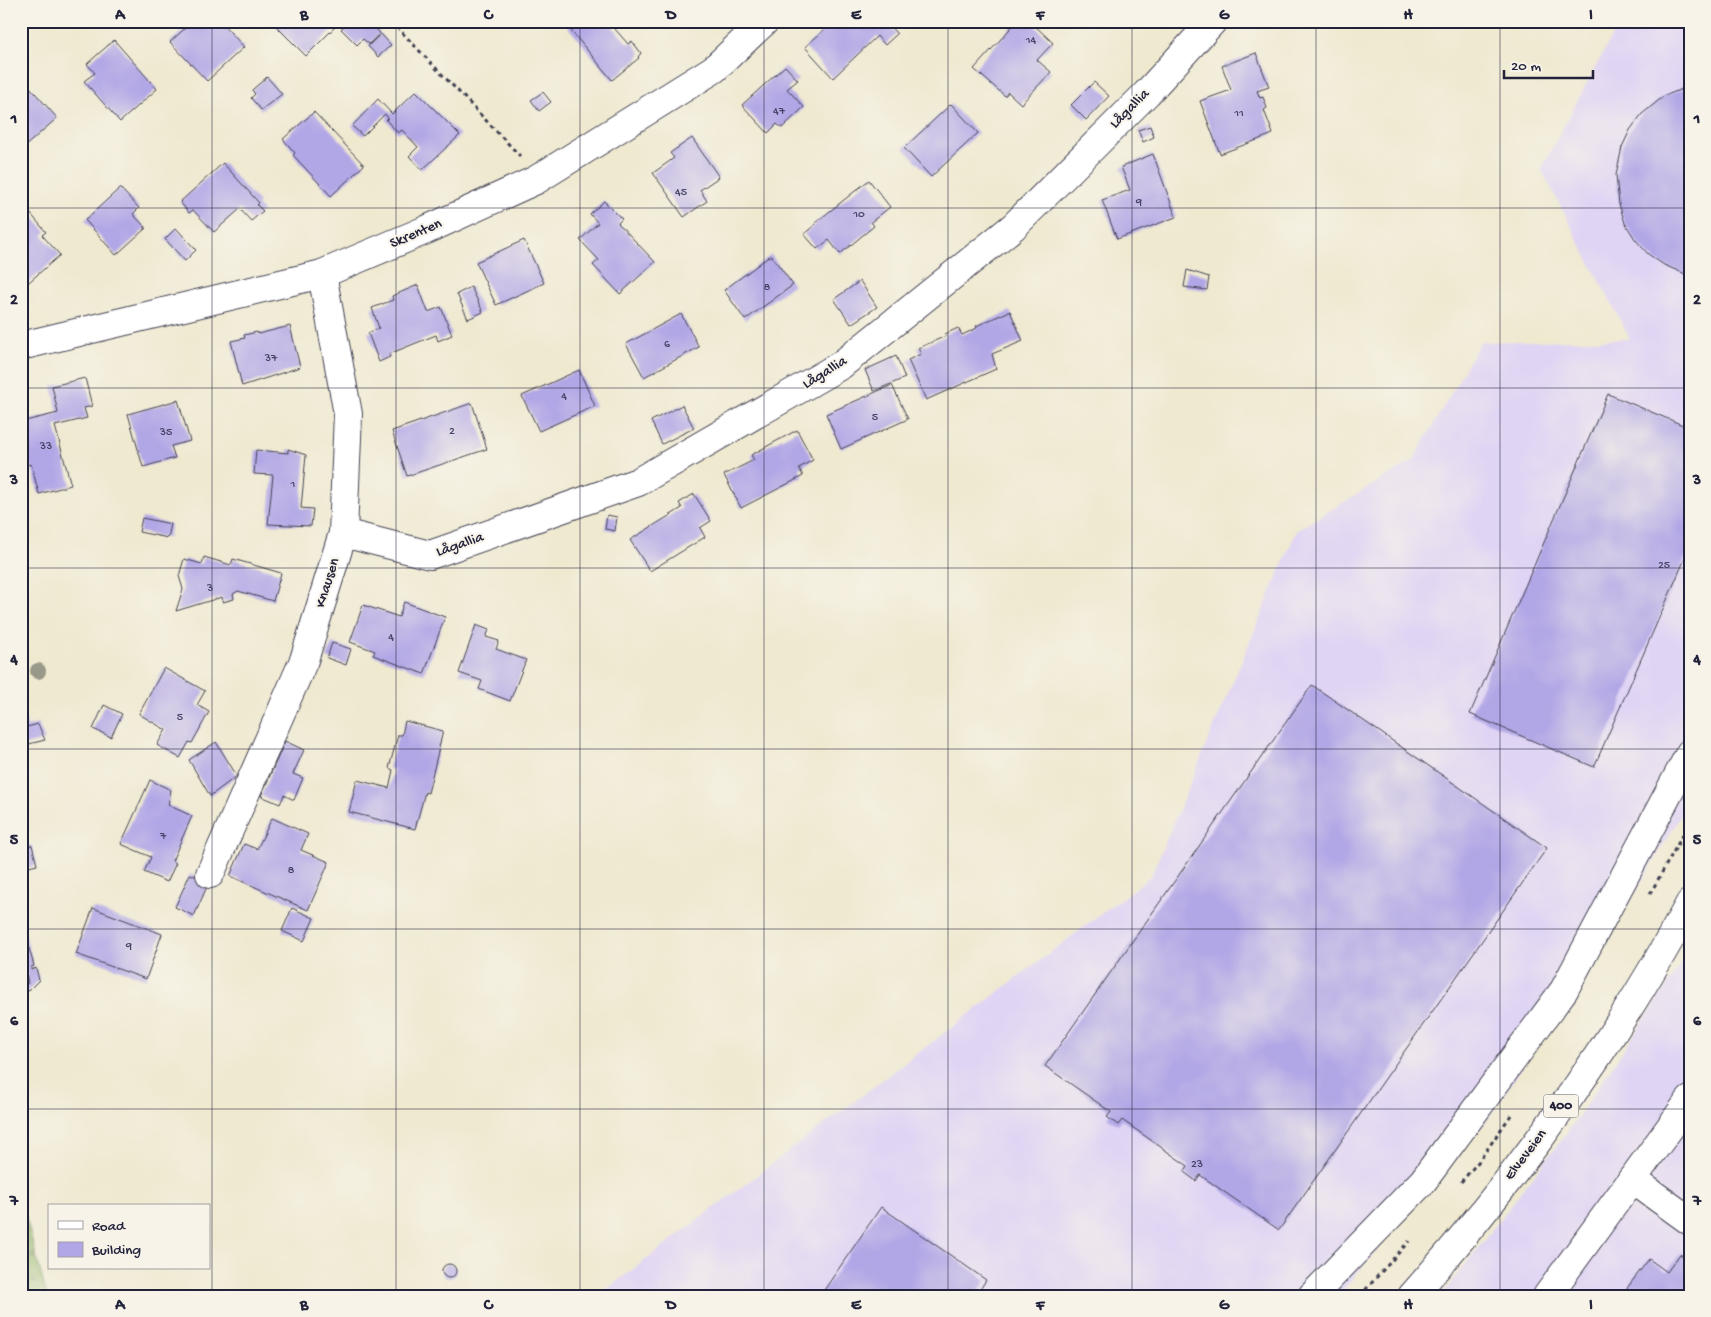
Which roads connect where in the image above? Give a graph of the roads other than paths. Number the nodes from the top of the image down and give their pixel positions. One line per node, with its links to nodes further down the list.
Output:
1 (766, 21): 3 (main road, Skrenten)
2 (1213, 21): 5 (main road, Lågallia)
3 (322, 274): 4 (main road, Skrenten); 5 (main road, Knausen)
4 (21, 346)
5 (343, 534): 7 (main road, Knausen)
6 (1690, 753): 12 (main road)
7 (210, 874)
8 (1690, 903): 13 (main road, Elveveien / 400)
9 (1690, 1100): 10 (main road)
10 (1632, 1179): 11 (main road); 14 (main road)
11 (1690, 1221)
12 (1312, 1296)
13 (1412, 1296)
14 (1547, 1296)

